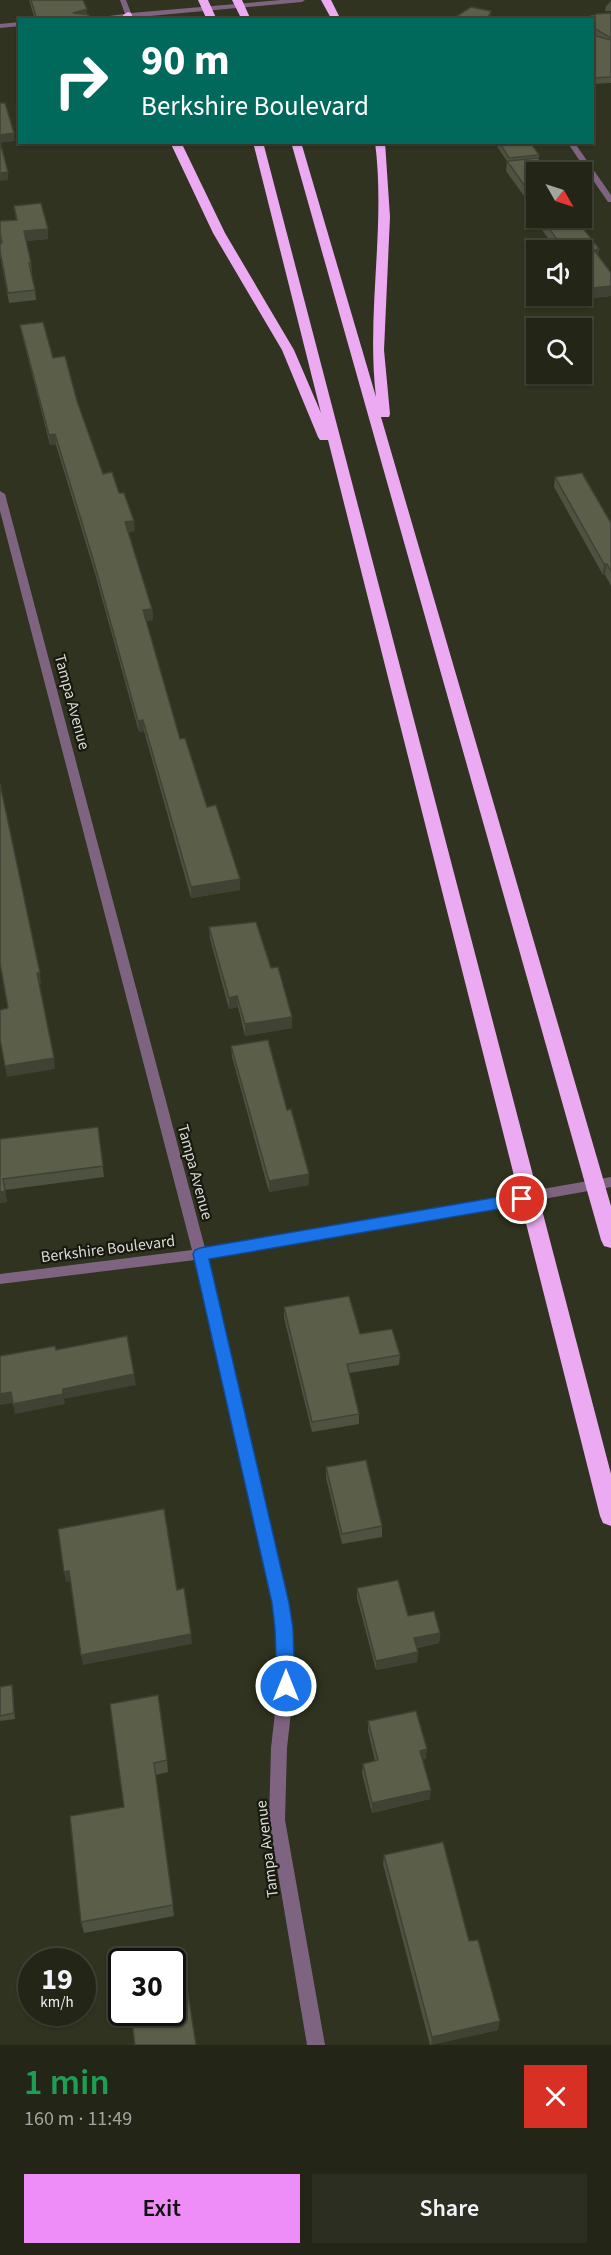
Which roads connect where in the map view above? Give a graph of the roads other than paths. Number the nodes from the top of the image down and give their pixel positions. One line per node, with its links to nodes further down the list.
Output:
1 (123, 0): 7 (street)
2 (203, 0): 9 (highway)
3 (237, 0): 10 (highway)
4 (302, 0): 7 (street)
5 (326, 0): 11 (highway)
6 (611, 15): 12 (street)
7 (128, 17): 8 (street)
8 (99, 18)
9 (211, 18)
10 (247, 18)
11 (336, 18)
12 (589, 18)
13 (18, 24): 14 (street)
14 (0, 26)
15 (176, 144): 23 (highway)
16 (259, 144): 23 (highway)
17 (297, 144): 21 (highway)
18 (380, 144): 21 (highway)
19 (571, 144): 20 (street)
20 (611, 200)
21 (391, 470): 25 (highway)
22 (0, 494): 26 (street, Tampa Avenue)
23 (351, 500): 28 (highway)
24 (611, 1182): 26 (street, Berkshire Boulevard)
25 (611, 1240)
26 (200, 1254): 27 (street, Berkshire Boulevard); 29 (street, Tampa Avenue)
27 (0, 1279)
28 (611, 1516)
29 (316, 2045)

